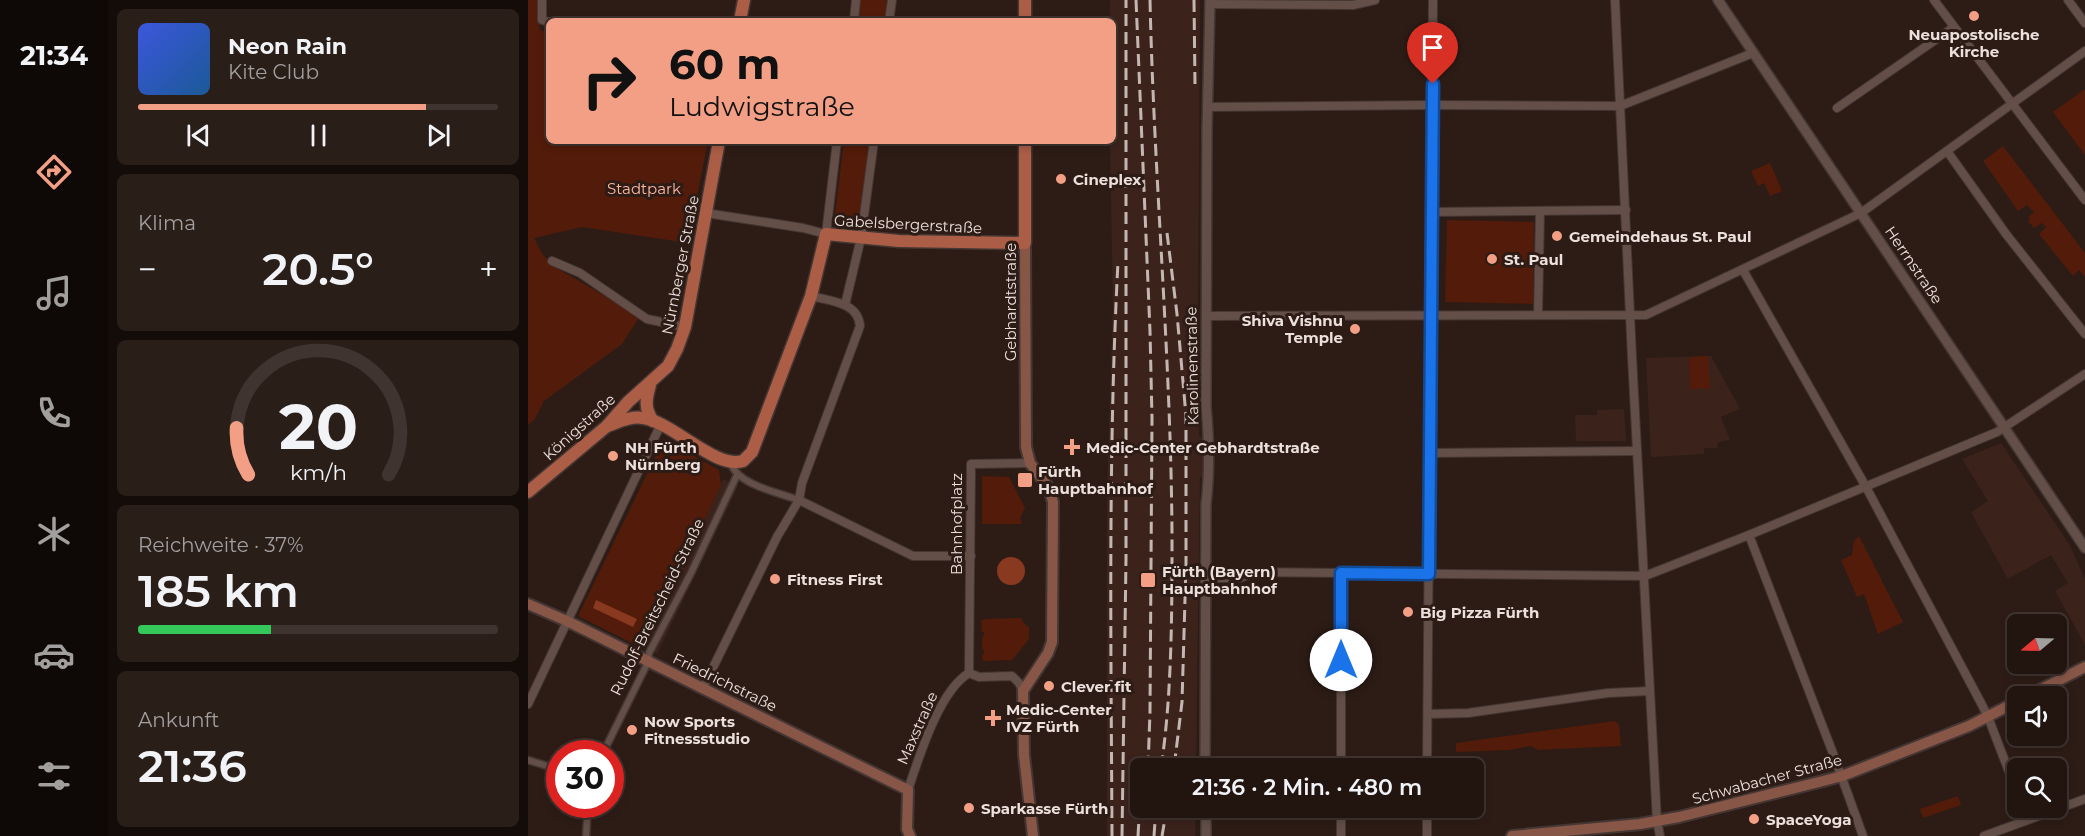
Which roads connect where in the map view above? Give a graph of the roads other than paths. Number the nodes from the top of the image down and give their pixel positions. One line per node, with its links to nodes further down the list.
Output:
1 (542, 0): 17 (street)
2 (744, 0): 13 (main road)
3 (856, 0): 14 (street)
4 (892, 0): 15 (street)
5 (1025, 0): 16 (main road)
6 (1375, 0): 12 (street)
7 (1433, 0): 23 (street)
8 (1615, 0): 24 (street)
9 (1718, 0): 21 (street, Herrnstraße)
10 (1934, 0): 19 (street)
11 (2068, 0): 18 (street)
12 (1210, 2): 25 (street, Karolinenstraße)
13 (741, 18)
14 (854, 18)
15 (890, 18)
16 (1025, 18)
17 (546, 21)
18 (2085, 22)
19 (1954, 27): 22 (street); 26 (street)
20 (2085, 51): 22 (street)
21 (1754, 53): 24 (street); 37 (street, Herrnstraße)
22 (2012, 103): 31 (street); 32 (street)
23 (1433, 105): 24 (street); 25 (street); 35 (street)
24 (1620, 106): 33 (street)
25 (1207, 107): 47 (street, Karolinenstraße)
26 (1837, 108)
27 (718, 144): 36 (main road, Nürnberger Straße)
28 (837, 144): 38 (street, Rudolf-Breitscheid-Straße)
29 (874, 144): 39 (street)
30 (1025, 144): 40 (main road, Gebhardtstraße)
31 (1947, 151): 37 (street); 50 (street)
32 (2085, 200)
33 (1626, 210): 34 (street); 48 (street)
34 (1540, 211): 35 (street); 46 (street)
35 (1432, 212): 45 (street)
36 (706, 213): 38 (street); 49 (main road, Nürnberger Straße)
37 (1861, 213): 42 (street); 55 (street, Herrnstraße)
38 (826, 234): 39 (main road, Gabelsbergerstraße); 43 (main road, Rudolf-Breitscheid-Straße)
39 (861, 238): 40 (main road, Gabelsbergerstraße); 44 (street)
40 (1025, 243): 58 (main road, Gebhardtstraße)
41 (552, 261): 49 (street)
42 (1743, 270): 48 (street); 60 (street)
43 (812, 296): 44 (street); 59 (main road, Rudolf-Breitscheid-Straße)
44 (846, 305): 62 (street)
45 (1431, 315): 46 (street); 47 (street); 57 (street)
46 (1538, 315): 48 (street)
47 (1206, 316): 84 (street, Karolinenstraße)
48 (1630, 316): 56 (street)
49 (685, 327): 52 (main road, Nürnberger Straße)
50 (2085, 334)
51 (2085, 374): 55 (street)
52 (650, 384): 53 (main road); 54 (main road, Königstraße)
53 (657, 423): 54 (main road); 59 (main road); 71 (street)
54 (607, 426): 61 (main road, Königstraße)
55 (2006, 428): 60 (street); 64 (street, Herrnstraße)
56 (1637, 451): 57 (street); 68 (street)
57 (1430, 453): 67 (street)
58 (1030, 463): 65 (street, Bahnhofplatz); 77 (main road)
59 (737, 466): 62 (street); 72 (street, Rudolf-Breitscheid-Straße)
60 (1866, 487): 63 (street); 82 (street)
61 (528, 492)
62 (799, 500): 65 (street); 76 (street)
63 (1749, 535): 68 (street); 90 (street)
64 (2085, 548)
65 (971, 556): 74 (street, Bahnhofplatz)
66 (1341, 573): 67 (street); 69 (street); 85 (street)
67 (1429, 574): 68 (street); 81 (street)
68 (1645, 576): 78 (street)
69 (1218, 578)
70 (528, 604): 71 (main road, Friedrichstraße)
71 (567, 621): 72 (main road, Friedrichstraße); 79 (street)
72 (648, 662): 76 (main road, Friedrichstraße); 83 (street, Rudolf-Breitscheid-Straße)
73 (2085, 667): 75 (main road)
74 (969, 673): 77 (street); 91 (street, Maxstraße)
75 (2048, 686)
76 (703, 688): 91 (main road, Friedrichstraße)
77 (1023, 691): 102 (main road)
78 (1650, 692): 81 (street); 98 (street)
79 (528, 704)
80 (2007, 708): 82 (main road, Schwabacher Straße)
81 (1428, 714): 86 (street)
82 (1988, 717): 89 (street); 90 (main road, Schwabacher Straße)
83 (609, 740)
84 (1205, 758)
85 (1341, 758)
86 (1427, 758)
87 (528, 760): 88 (street)
88 (546, 766)
89 (2007, 766)
90 (1842, 776): 98 (main road, Schwabacher Straße); 108 (street)
91 (908, 790): 99 (main road, Maxstraße)
92 (2085, 799): 97 (street)
93 (587, 818): 101 (street)
94 (1206, 818): 103 (street)
95 (1341, 818): 104 (street)
96 (1427, 818): 105 (street)
97 (2027, 819): 109 (street)
98 (1657, 821): 100 (main road, Schwabacher Straße); 107 (street)
99 (908, 834)
100 (1528, 835): 106 (main road, Schwabacher Straße)
101 (586, 836)
102 (1033, 836)
103 (1206, 836)
104 (1341, 836)
105 (1426, 836)
106 (1512, 836)
107 (1660, 836)
108 (1863, 836)
109 (1985, 836)

